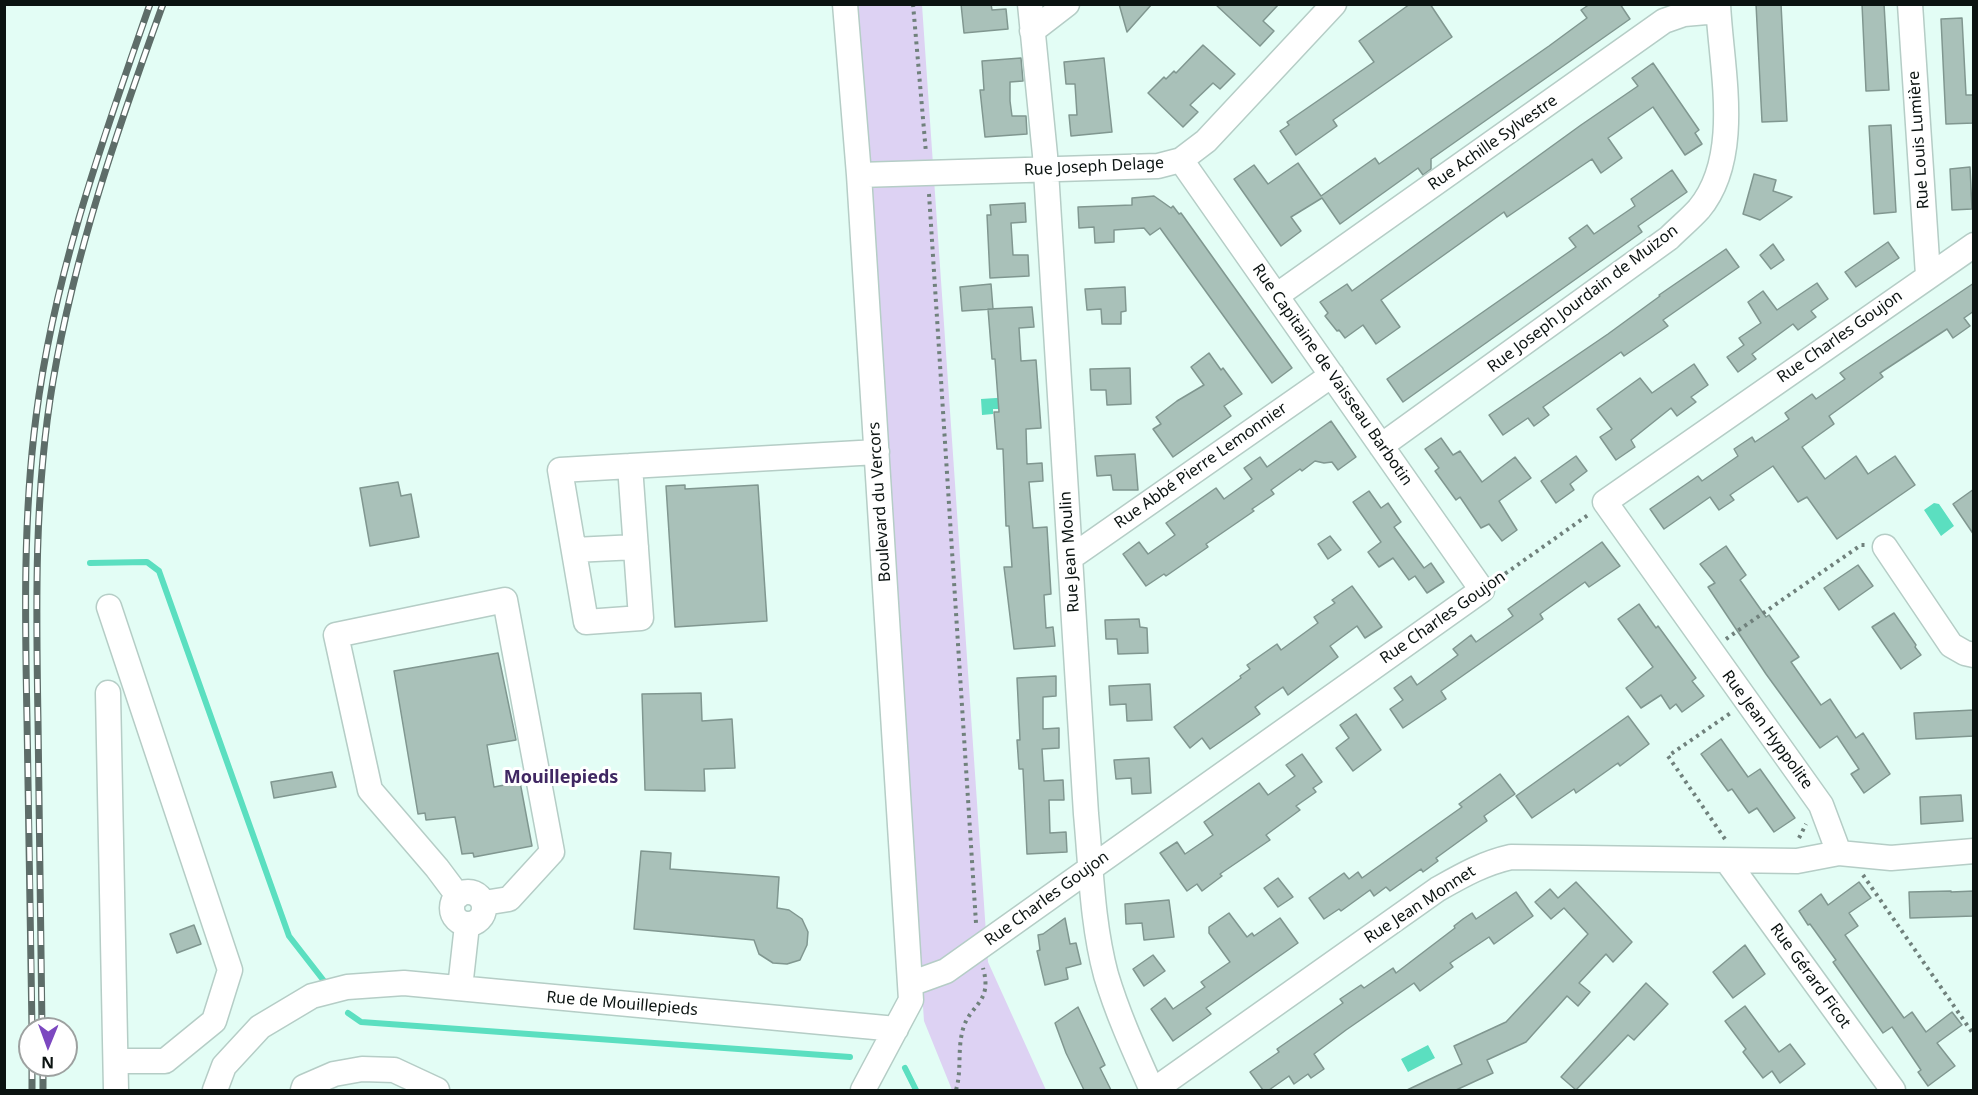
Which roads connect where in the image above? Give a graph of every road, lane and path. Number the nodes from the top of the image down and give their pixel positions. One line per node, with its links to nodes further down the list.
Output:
1 (845, 4): 12 (street, Boulevard du Vercors)
2 (913, 4): 11 (path)
3 (1030, 4): 8 (street, Rue Jean Moulin)
4 (1066, 4): 8 (street)
5 (1334, 4): 9 (street, Rue Joseph Delage)
6 (1910, 4): 14 (street, Rue Louis Lumière)
7 (1718, 8): 15 (street, Rue Achille Sylvestre); 17 (street, Rue Joseph Jourdain de Muizon)
8 (1032, 31): 10 (street, Rue Jean Moulin)
9 (1181, 160): 10 (street, Rue Joseph Delage); 15 (street, Rue Capitaine de Vaisseau Barbotin)
10 (1045, 170): 11 (street, Rue Joseph Delage); 24 (street, Rue Jean Moulin)
11 (928, 174): 12 (street, Rue Joseph Delage); 40 (path)
12 (859, 175): 18 (street, Boulevard du Vercors)
13 (1974, 245): 14 (street, Rue Charles Goujon)
14 (1928, 275): 20 (street, Rue Charles Goujon)
15 (1276, 296): 16 (street, Rue Capitaine de Vaisseau Barbotin)
16 (1332, 375): 17 (street, Rue Capitaine de Vaisseau Barbotin); 24 (street, Rue Abbé Pierre Lemonnier)
17 (1382, 446): 25 (street, Rue Capitaine de Vaisseau Barbotin)
18 (877, 452): 19 (street); 42 (street, Boulevard du Vercors)
19 (630, 466): 21 (street); 23 (street)
20 (1605, 502): 25 (path, Rue Charles Goujon); 27 (street, Rue Jean Hyppolite)
21 (636, 547): 23 (street); 23 (street)
22 (1885, 547): 27 (path); 28 (street)
23 (574, 550)
24 (1070, 558): 36 (street, Rue Jean Moulin)
25 (1482, 590): 36 (street, Rue Charles Goujon)
26 (109, 607): 45 (street)
27 (1711, 650): 30 (street, Rue Jean Hyppolite)
28 (1974, 655)
29 (108, 693): 45 (street)
30 (1747, 702): 31 (street, Rue Jean Hyppolite); 34 (path)
31 (1821, 805): 32 (path); 35 (street, Rue Jean Hyppolite)
32 (1795, 845)
33 (1974, 851): 35 (street)
34 (1727, 852): 35 (street, Rue Jean Monnet); 54 (street, Rue Jean Monnet); 55 (street, Rue Gérard Ficot)
35 (1839, 854): 44 (path)
36 (1091, 868): 40 (street, Rue Charles Goujon); 54 (street, Rue Jean Moulin)
37 (458, 896): 38 (street); 38 (street); 39 (street)
38 (484, 903): 39 (street)
39 (467, 925): 41 (street)
40 (978, 949): 42 (street, Rue Charles Goujon); 53 (path)
41 (460, 988): 43 (street, Rue de Mouillepieds); 49 (street, Rue de Mouillepieds)
42 (910, 992): 43 (street)
43 (896, 1029): 47 (street)
44 (1974, 1035)
45 (116, 1061): 48 (street)
46 (325, 1078): 50 (street); 51 (street); 52 (street)
47 (866, 1084)
48 (116, 1090)
49 (215, 1090)
50 (303, 1090)
51 (352, 1090)
52 (437, 1090)
53 (956, 1090)
54 (1153, 1090)
55 (1893, 1090)

